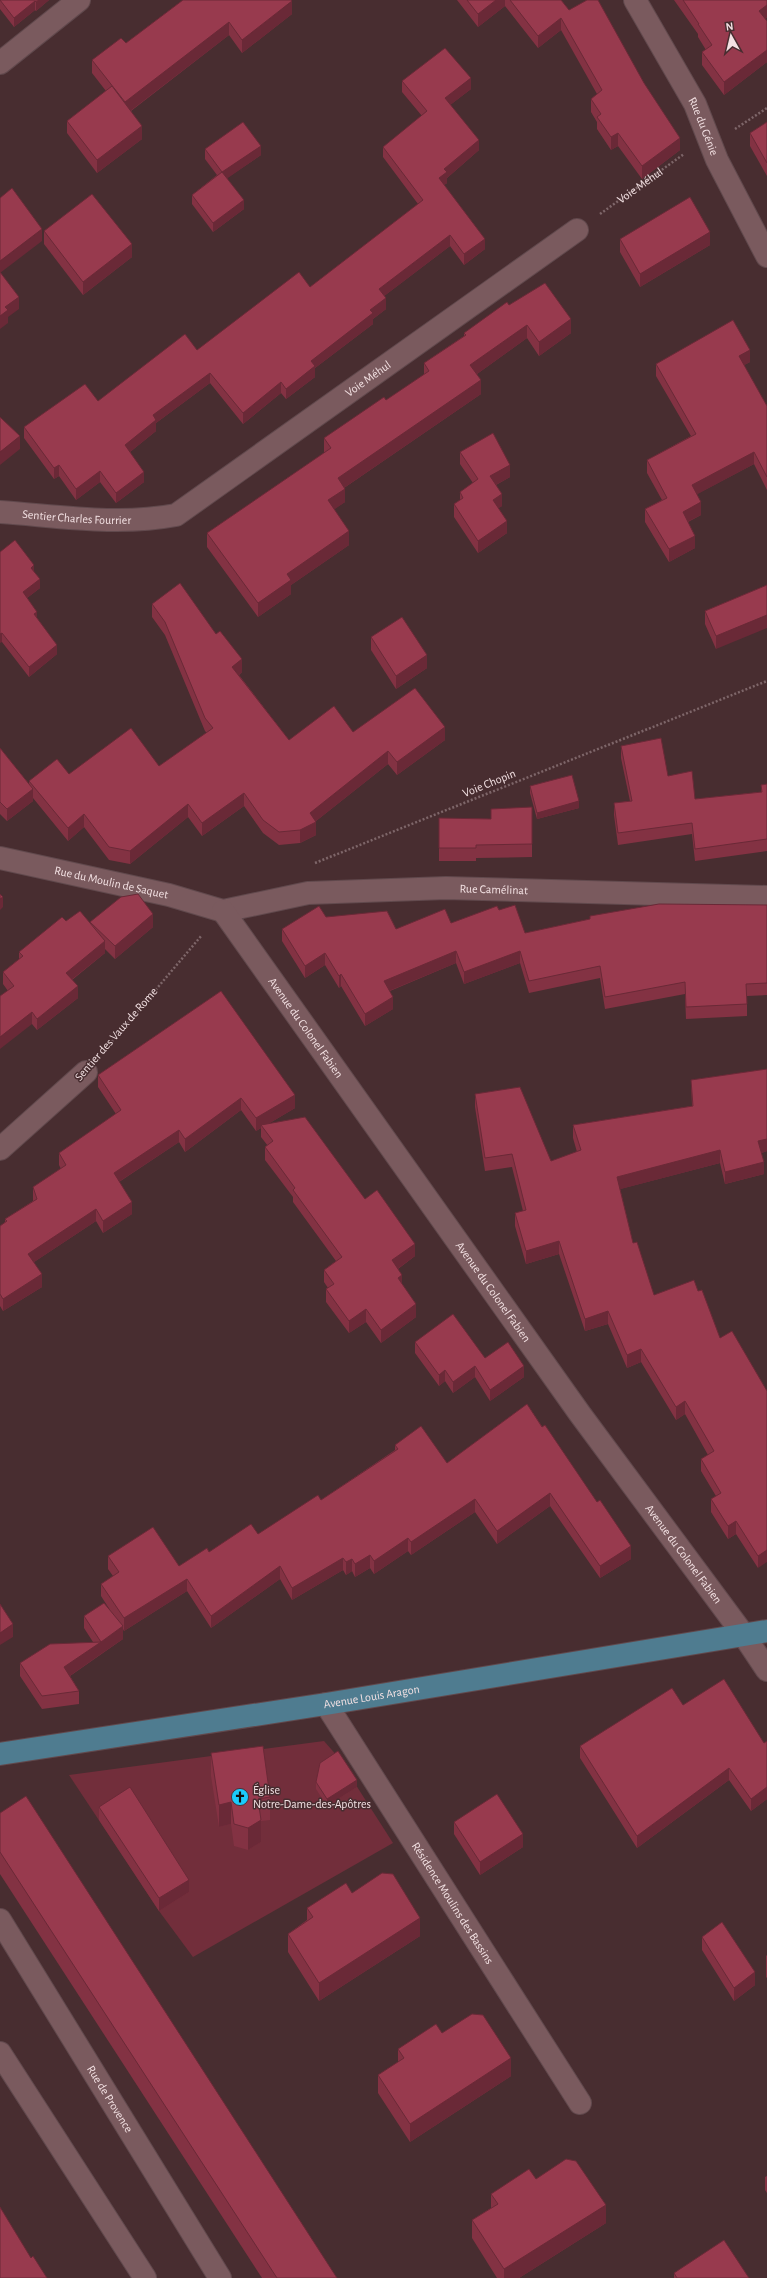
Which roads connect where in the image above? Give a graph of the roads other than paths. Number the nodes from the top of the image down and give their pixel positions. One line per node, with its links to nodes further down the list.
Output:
1 (80, 0): 3 (street)
2 (635, 0): 5 (street, Rue du Génie)
3 (0, 63)
4 (577, 230): 7 (street, Voie Méhul)
5 (767, 256)
6 (0, 512): 7 (street, Sentier Charles Fourrier)
7 (154, 519)
8 (0, 858): 10 (street, Rue du Moulin de Saquet)
9 (767, 896): 10 (street, Rue Camélinat)
10 (223, 910): 14 (street, Avenue du Colonel Fabien)
11 (86, 1072): 12 (street, Sentier des Vaux de Rome)
12 (0, 1149)
13 (767, 1630): 14 (main road, Avenue Louis Aragon)
14 (743, 1634): 15 (street, Avenue du Colonel Fabien); 16 (main road, Avenue Louis Aragon)
15 (767, 1670)
16 (326, 1704): 17 (main road, Avenue Louis Aragon); 20 (street, Résidence Moulins des Bassins)
17 (0, 1754)
18 (0, 1920): 22 (street, Rue de Provence)
19 (0, 2053): 21 (street)
20 (580, 2103)
21 (145, 2278)
22 (220, 2278)

